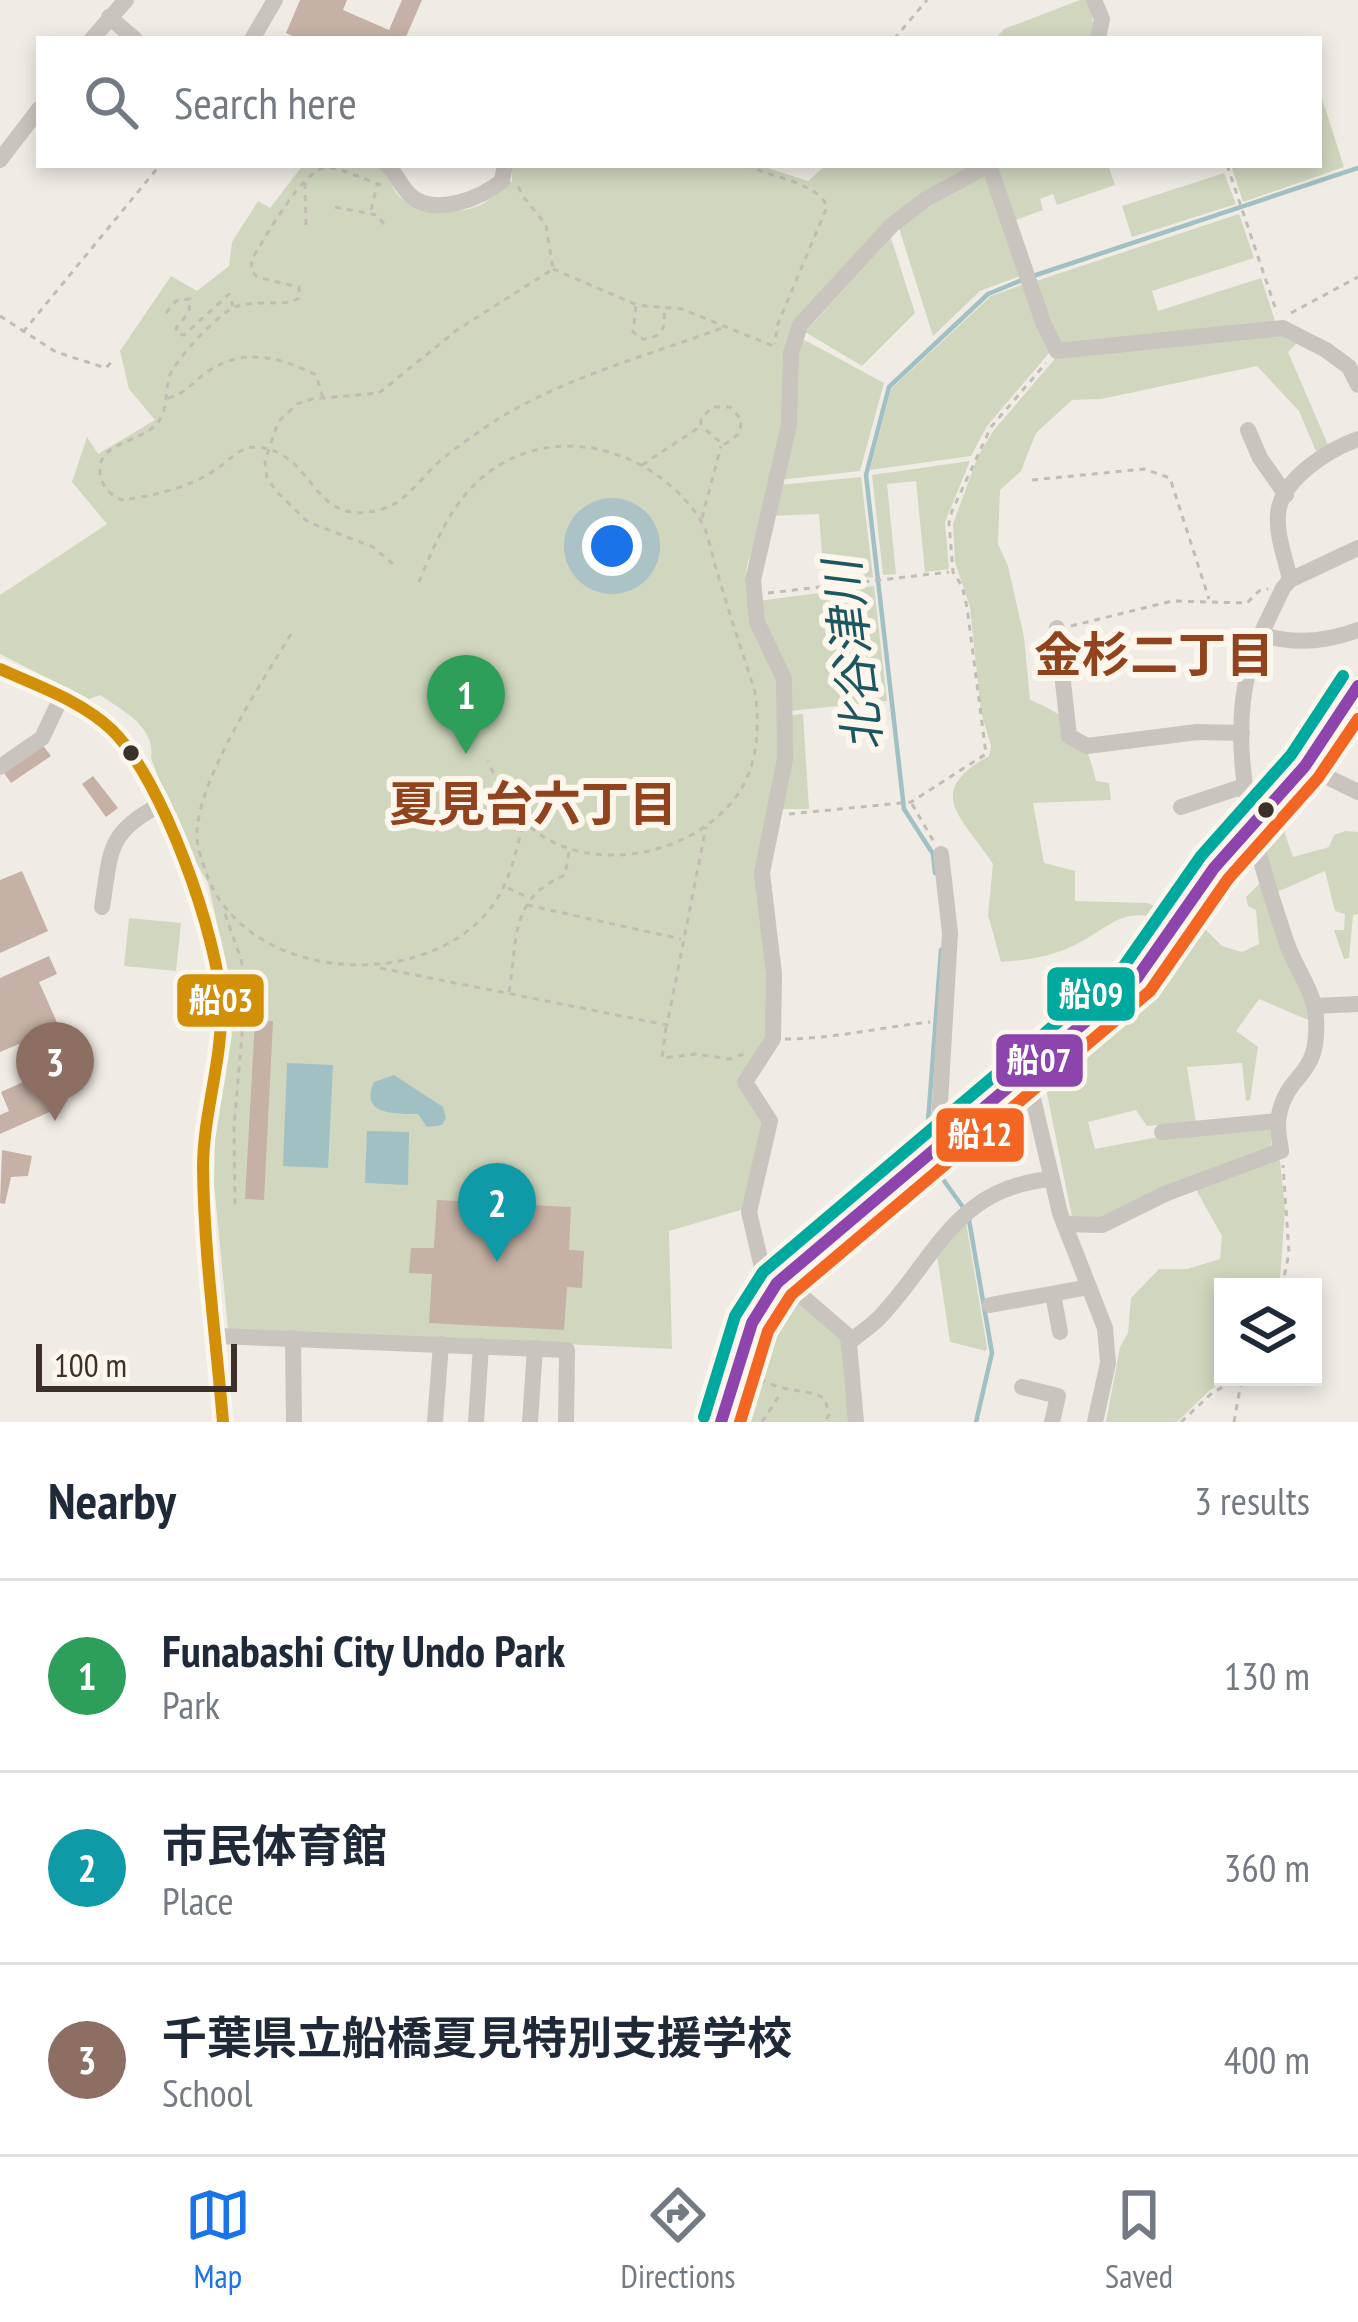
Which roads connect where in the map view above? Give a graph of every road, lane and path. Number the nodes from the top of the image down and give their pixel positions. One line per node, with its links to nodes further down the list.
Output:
1 (126, 0): 5 (street)
2 (275, 0): 8 (street)
3 (927, 0): 9 (path)
4 (1094, 0): 10 (street)
5 (109, 17): 6 (street); 7 (street)
6 (94, 36)
7 (131, 36)
8 (254, 36)
9 (897, 36)
10 (1099, 36)
11 (36, 113): 12 (street)
12 (0, 160)
13 (158, 168): 37 (path)
14 (389, 168): 23 (street)
15 (510, 168): 23 (street)
16 (512, 168): 28 (path)
17 (753, 168): 39 (path)
18 (985, 168): 39 (street)
19 (990, 168): 40 (street)
20 (1228, 168): 36 (path)
21 (305, 182): 22 (path); 27 (path); 31 (path)
22 (378, 184): 23 (path); 25 (path)
23 (409, 194)
24 (335, 207): 25 (path)
25 (370, 212): 26 (path)
26 (386, 227)
27 (306, 229)
28 (553, 269): 30 (path); 45 (path)
29 (1358, 278): 36 (path)
30 (637, 305): 32 (path); 38 (path)
31 (234, 307): 33 (path); 44 (path)
32 (664, 310): 35 (path); 38 (path)
33 (166, 313)
34 (0, 316): 37 (path)
35 (725, 327): 39 (path); 41 (path)
36 (1282, 328): 40 (street); 43 (street)
37 (23, 332): 42 (path)
38 (650, 339): 41 (path)
39 (783, 350): 60 (street)
40 (1057, 351): 57 (path)
41 (651, 355): 50 (path)
42 (114, 359)
43 (1358, 386)
44 (166, 398): 45 (path); 50 (path)
45 (323, 398): 50 (path)
46 (701, 426): 49 (path); 49 (path); 51 (path)
47 (1247, 430): 53 (street)
48 (1358, 439): 53 (street)
49 (721, 444): 54 (path)
50 (271, 451): 56 (path)
51 (641, 466): 54 (path); 58 (path)
52 (1032, 480): 61 (path)
53 (1286, 495): 59 (street)
54 (701, 520): 81 (path)
55 (1358, 548): 59 (street)
56 (393, 564)
57 (953, 572): 60 (path); 75 (path)
58 (418, 582)
59 (1286, 584): 61 (path); 65 (street)
60 (754, 595): 78 (street)
61 (1209, 599): 62 (path)
62 (1057, 628): 69 (street)
63 (1358, 631): 65 (street)
64 (291, 634): 88 (path)
65 (1264, 634): 69 (street)
66 (1, 670): 68 (street)
67 (1358, 686): 72 (main road)
68 (61, 698): 71 (street); 76 (street)
69 (1242, 733): 73 (street)
70 (488, 761): 79 (path)
71 (0, 766)
72 (1305, 766): 74 (street); 80 (main road)
73 (1244, 786): 77 (street); 80 (street)
74 (1358, 792)
75 (911, 802): 78 (path); 83 (path)
76 (158, 806): 87 (street); 111 (street)
77 (1181, 807)
78 (775, 815): 96 (street)
79 (524, 821): 82 (path); 84 (path)
80 (1254, 821): 93 (street); 97 (main road)
81 (707, 824): 82 (path); 89 (path)
82 (570, 847): 85 (path)
83 (941, 854): 100 (street)
84 (505, 886): 85 (path); 90 (path)
85 (528, 897): 86 (path)
86 (524, 904): 89 (path); 91 (path)
87 (102, 908)
88 (225, 912): 90 (path); 103 (path)
89 (683, 940): 95 (path)
90 (372, 966): 91 (path)
91 (508, 994): 95 (path)
92 (1358, 1004): 93 (street)
93 (1315, 1006): 98 (street)
94 (931, 1022): 96 (path)
95 (667, 1025): 96 (path)
96 (773, 1039): 106 (street)
97 (1027, 1072): 100 (main road); 102 (street)
98 (1277, 1120): 99 (street); 101 (street)
99 (1162, 1132)
100 (938, 1148): 106 (main road)
101 (1281, 1151): 104 (street); 105 (path)
102 (1052, 1179): 104 (street); 113 (street)
103 (235, 1205)
104 (1064, 1224): 107 (street)
105 (1284, 1278)
106 (775, 1286): 113 (street); 128 (main road)
107 (1089, 1287): 108 (street); 133 (street)
108 (1053, 1294): 109 (street); 110 (street)
109 (990, 1306)
110 (1060, 1331)
111 (217, 1336): 112 (street); 122 (street)
112 (293, 1338): 114 (street); 123 (street)
113 (850, 1343): 131 (street)
114 (441, 1344): 115 (street); 124 (street)
115 (482, 1346): 116 (street); 125 (street)
116 (536, 1348): 126 (street); 127 (street)
117 (1225, 1386): 134 (path)
118 (1239, 1386): 135 (path)
119 (1022, 1387): 132 (street)
120 (782, 1391): 121 (path); 129 (path); 130 (path)
121 (741, 1392)
122 (224, 1422)
123 (295, 1422)
124 (435, 1422)
125 (476, 1422)
126 (530, 1422)
127 (566, 1422)
128 (721, 1422)
129 (762, 1422)
130 (825, 1422)
131 (856, 1422)
132 (1052, 1422)
133 (1095, 1422)
134 (1181, 1422)
135 (1234, 1422)

